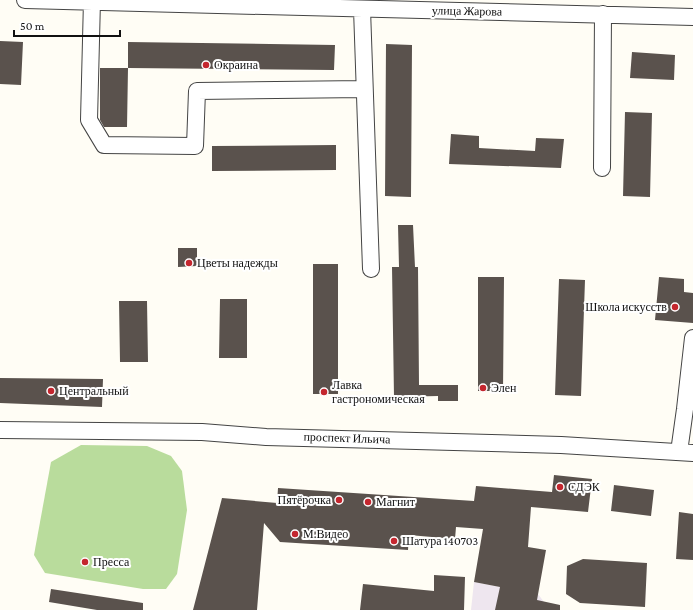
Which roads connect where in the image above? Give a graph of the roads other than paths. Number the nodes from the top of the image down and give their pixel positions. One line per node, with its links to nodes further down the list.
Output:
1 (25, 0): 2 (street, улица Жарова)
2 (92, 1): 3 (street, улица Жарова); 7 (street)
3 (189, 3): 4 (street, улица Жарова)
4 (362, 9): 5 (street, улица Жарова); 7 (street)
5 (603, 14): 6 (street, улица Жарова); 8 (street)
6 (693, 17)
7 (364, 89): 9 (street)
8 (602, 168)
9 (371, 269)
10 (693, 338): 12 (street)
11 (0, 430): 12 (street, проспект Ильича)
12 (686, 453)

